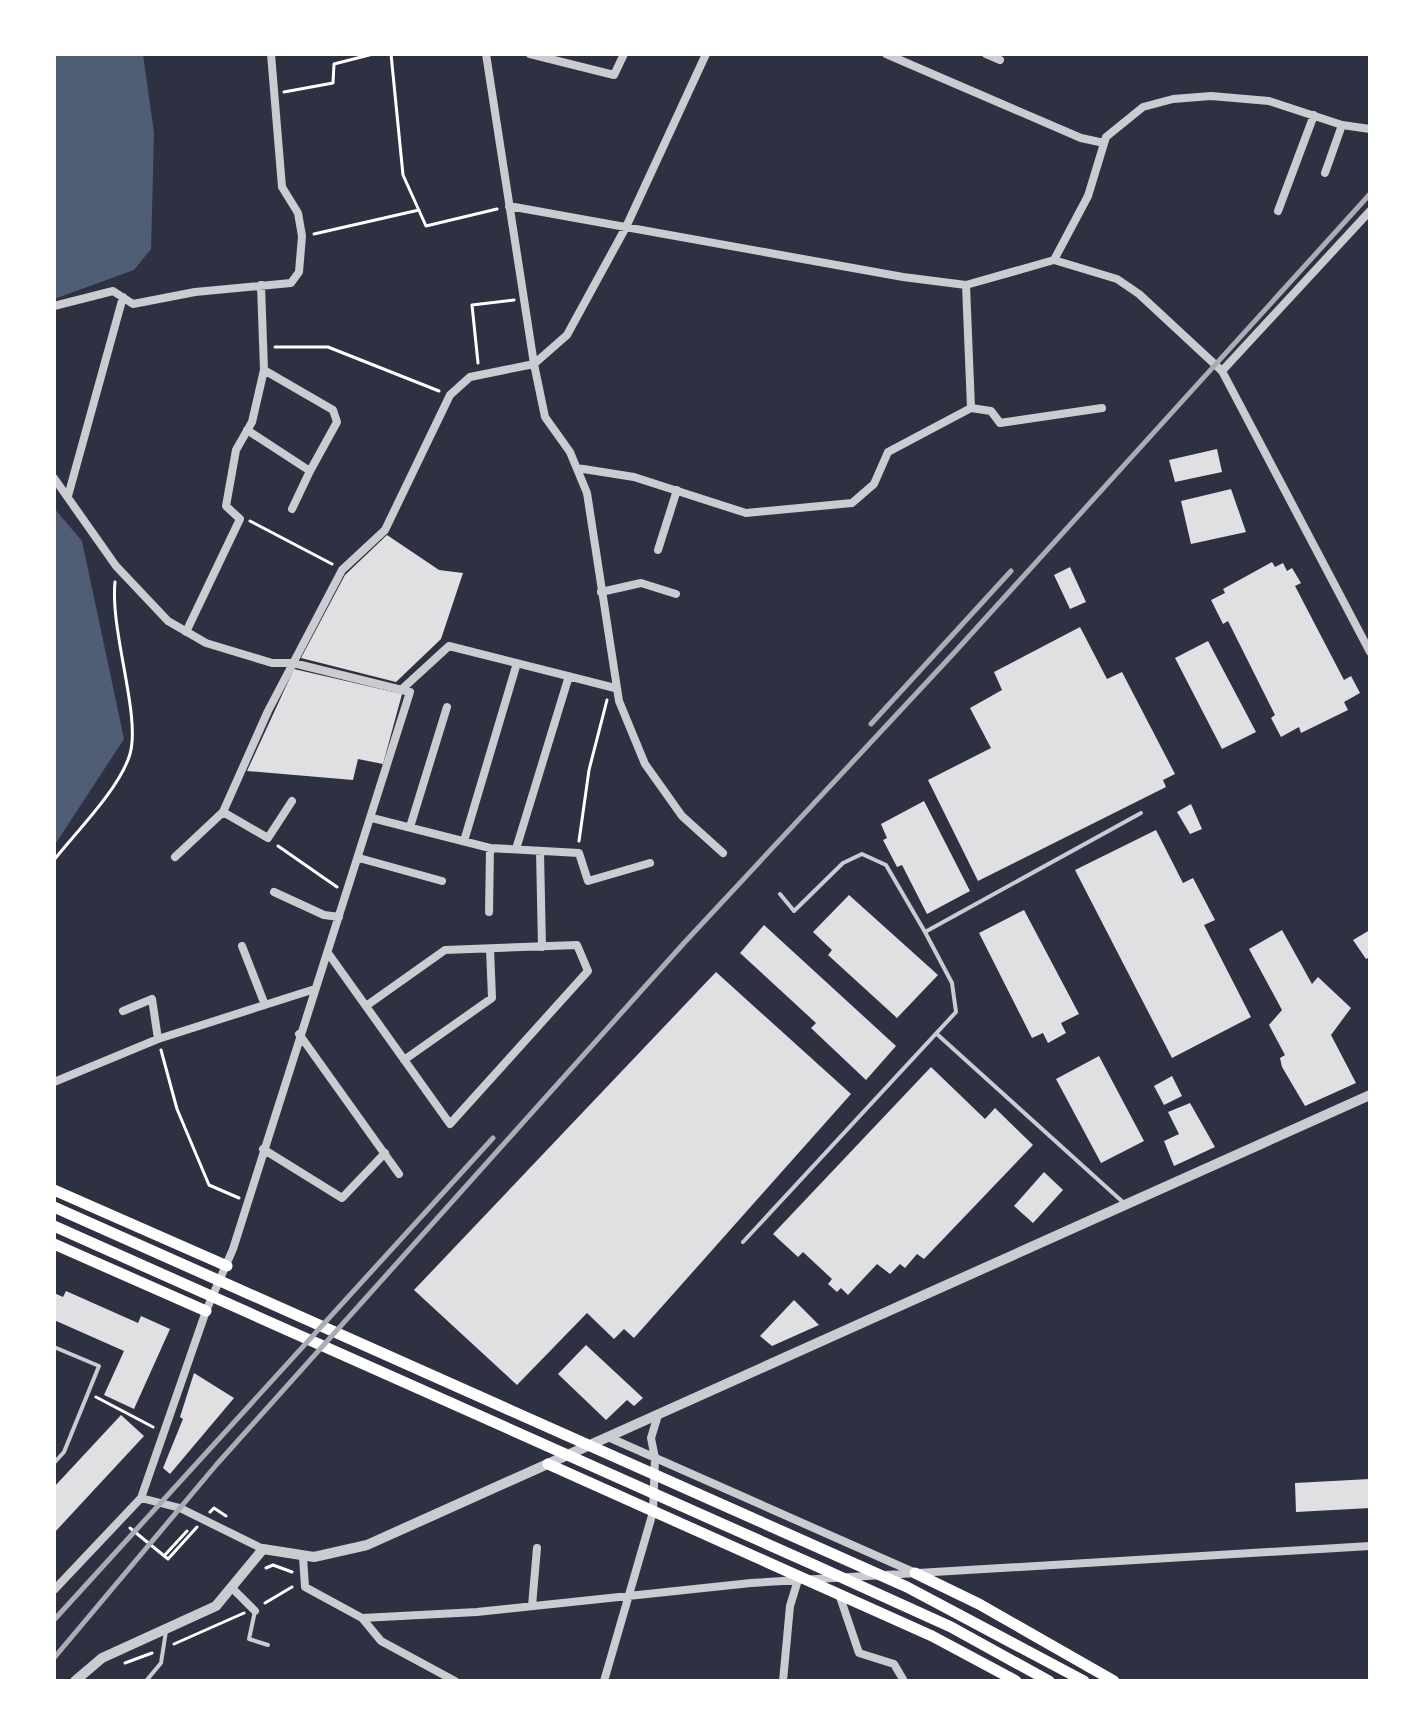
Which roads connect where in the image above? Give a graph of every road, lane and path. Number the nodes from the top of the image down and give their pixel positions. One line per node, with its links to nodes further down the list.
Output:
1 (271, 54): 12 (street)
2 (373, 54): 12 (path)
3 (391, 54): 19 (path)
4 (486, 54): 18 (street)
5 (530, 54): 10 (street)
6 (624, 54): 10 (street)
7 (706, 54): 22 (street)
8 (886, 54): 16 (street)
9 (986, 54): 11 (street)
10 (546, 56)
11 (1000, 60)
12 (276, 93): 23 (street)
13 (1314, 115): 14 (street); 16 (street); 20 (street)
14 (1342, 125): 15 (street); 17 (street)
15 (1370, 129)
16 (1104, 143): 24 (street)
17 (1325, 173)
18 (509, 206): 19 (path); 22 (street); 28 (street)
19 (420, 209): 23 (path)
20 (1278, 211)
21 (1370, 211): 33 (street)
22 (626, 227): 26 (street); 31 (street)
23 (302, 236): 25 (street)
24 (1054, 260): 26 (street); 33 (street)
25 (261, 285): 27 (street); 30 (street)
26 (966, 285): 36 (street)
27 (123, 297): 29 (street); 43 (street)
28 (523, 299): 31 (street); 34 (path)
29 (54, 306)
30 (263, 347): 32 (street); 35 (path)
31 (534, 364): 34 (street); 39 (street)
32 (264, 370): 38 (street); 40 (street)
33 (1222, 371): 52 (street)
34 (479, 375): 35 (street)
35 (450, 395): 48 (street)
36 (971, 408): 37 (street); 42 (street)
37 (1102, 408)
38 (247, 430): 40 (street); 45 (street)
39 (577, 468): 42 (street); 49 (street)
40 (310, 471): 44 (street)
41 (54, 478): 43 (street)
42 (677, 490): 46 (street)
43 (68, 496): 47 (street)
44 (292, 509)
45 (240, 519): 48 (path); 51 (street)
46 (658, 550)
47 (116, 566): 51 (street); 73 (path)
48 (342, 570): 53 (street)
49 (601, 592): 50 (street); 56 (street)
50 (676, 594)
51 (186, 632): 53 (street)
52 (1370, 652)
53 (293, 663): 57 (street); 60 (street)
54 (517, 663): 55 (street); 57 (street); 65 (street)
55 (569, 676): 56 (street); 67 (street)
56 (613, 687): 69 (path); 70 (street)
57 (401, 690): 62 (street)
58 (447, 707): 63 (street)
59 (292, 801): 64 (street)
60 (223, 812): 64 (street); 71 (street)
61 (1141, 813): 81 (lane)
62 (372, 818): 63 (street); 72 (street)
63 (410, 827): 65 (street)
64 (268, 838): 77 (path)
65 (464, 841): 66 (street)
66 (490, 848): 67 (street); 79 (street)
67 (516, 849): 68 (street)
68 (540, 851): 69 (street); 83 (street)
69 (579, 853): 74 (street)
70 (723, 853)
71 (175, 857)
72 (359, 858): 75 (street); 77 (street)
73 (54, 860)
74 (650, 863)
75 (442, 881)
76 (274, 892): 80 (street)
77 (347, 894): 80 (street)
78 (780, 894): 81 (lane)
79 (489, 912)
80 (339, 917): 85 (street)
81 (925, 932): 91 (lane)
82 (242, 946): 87 (street)
83 (542, 947): 84 (street); 93 (street)
84 (490, 949): 88 (street); 93 (street)
85 (328, 953): 86 (street); 88 (street)
86 (315, 989): 87 (street); 90 (street)
87 (265, 1005): 92 (street)
88 (366, 1006): 93 (street)
89 (123, 1011): 92 (street)
90 (299, 1034): 96 (street); 97 (street)
91 (938, 1035): 101 (lane); 104 (lane)
92 (158, 1039): 94 (street); 100 (path)
93 (404, 1060)
94 (54, 1082)
95 (1370, 1095): 101 (street)
96 (263, 1149): 97 (street); 100 (street)
97 (385, 1153): 98 (street)
98 (399, 1174)
99 (54, 1190): 106 (main road)
100 (247, 1201): 106 (street)
101 (1127, 1206): 110 (street)
102 (54, 1207): 146 (main road)
103 (54, 1226): 145 (main road)
104 (743, 1242)
105 (54, 1244): 107 (main road)
106 (227, 1266): 107 (street)
107 (206, 1311): 111 (street)
108 (54, 1347): 109 (lane)
109 (87, 1393): 111 (path); 114 (lane)
110 (658, 1415): 112 (street); 113 (street)
111 (164, 1432): 116 (street)
112 (608, 1437): 113 (street); 115 (street)
113 (655, 1458): 117 (street); 127 (street)
114 (54, 1463)
115 (548, 1464): 117 (main road); 125 (street)
116 (141, 1498): 123 (street); 130 (street)
117 (653, 1512): 128 (main road); 132 (street)
118 (236, 1523): 124 (path)
119 (125, 1524): 124 (path)
120 (187, 1531): 124 (path)
121 (1370, 1546): 127 (street)
122 (537, 1548): 133 (street)
123 (263, 1549): 125 (street); 129 (street)
124 (164, 1556)
125 (303, 1557): 135 (street)
126 (262, 1570): 134 (path)
127 (915, 1573): 128 (street); 147 (main road)
128 (802, 1580): 131 (main road); 132 (street); 142 (street)
129 (233, 1589): 134 (street); 136 (street)
130 (54, 1590)
131 (839, 1594): 143 (street); 144 (main road)
132 (631, 1595): 133 (street); 141 (street)
133 (532, 1606): 135 (street)
134 (254, 1610): 137 (lane)
135 (362, 1618): 138 (street)
136 (166, 1629): 139 (street); 140 (lane)
137 (268, 1645)
138 (450, 1680)
139 (75, 1681)
140 (146, 1681)
141 (604, 1681)
142 (783, 1681)
143 (904, 1681)
144 (1016, 1681)
145 (1049, 1681)
146 (1084, 1681)
147 (1114, 1681)

